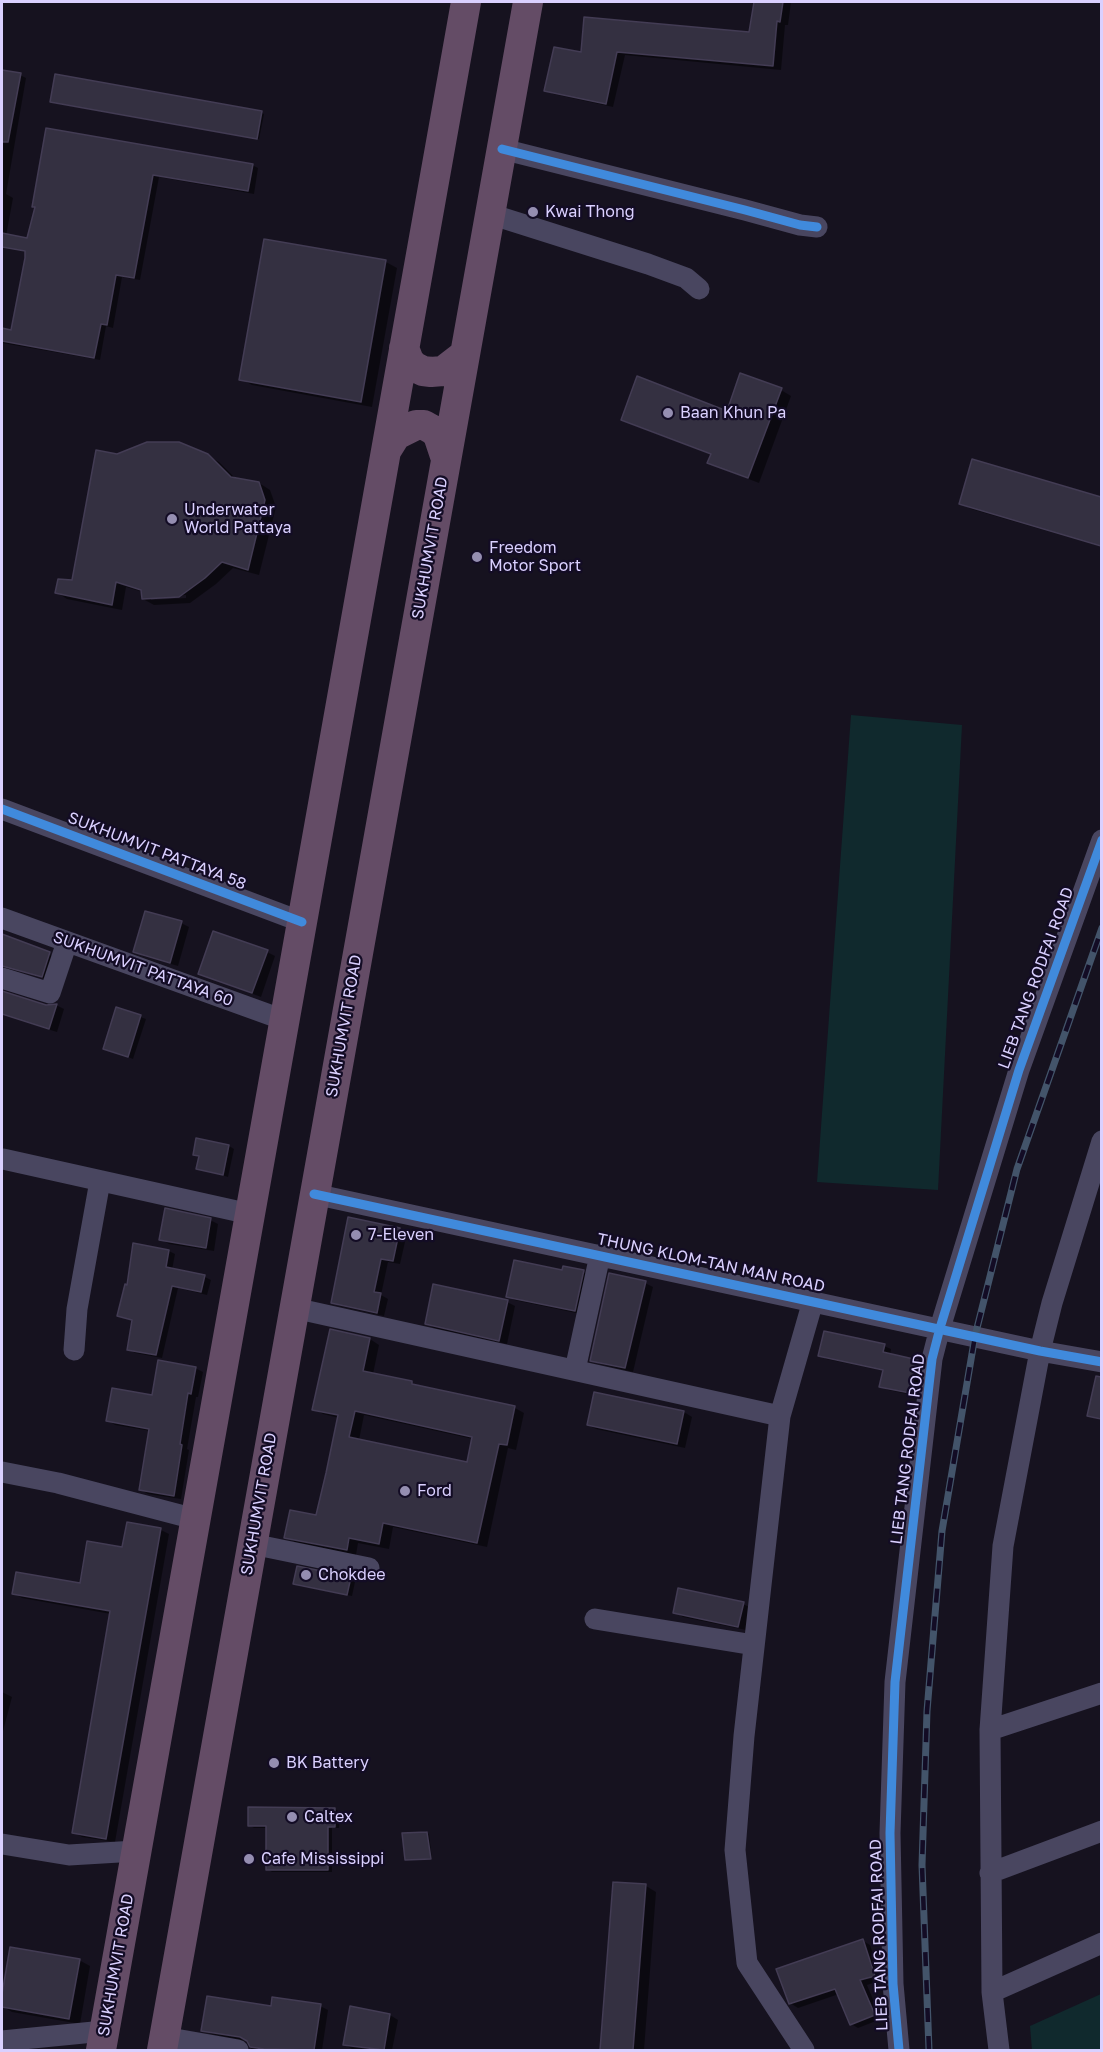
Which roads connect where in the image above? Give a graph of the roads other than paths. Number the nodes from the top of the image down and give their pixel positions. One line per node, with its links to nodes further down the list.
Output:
1 (466, 2): 7 (highway, SUKHUMVIT ROAD)
2 (528, 2): 3 (highway, SUKHUMVIT ROAD)
3 (501, 149): 4 (highway, SUKHUMVIT ROAD); 5 (street)
4 (490, 214): 6 (street); 8 (highway, SUKHUMVIT ROAD)
5 (817, 226)
6 (699, 290)
7 (404, 348): 8 (highway); 9 (highway, SUKHUMVIT ROAD)
8 (465, 354): 10 (highway, SUKHUMVIT ROAD)
9 (386, 451): 10 (highway); 14 (highway, SUKHUMVIT ROAD)
10 (446, 459): 21 (highway, SUKHUMVIT ROAD)
11 (2, 809): 14 (street, SUKHUMVIT PATTAYA 58)
12 (1101, 840): 26 (street, LIEB TANG RODFAI ROAD)
13 (2, 918): 15 (street, SUKHUMVIT PATTAYA 60)
14 (302, 922): 17 (highway, SUKHUMVIT ROAD)
15 (67, 942): 16 (street); 17 (street, SUKHUMVIT PATTAYA 60)
16 (2, 978)
17 (284, 1020): 22 (highway, SUKHUMVIT ROAD)
18 (1101, 1141): 28 (street)
19 (3, 1159): 20 (street)
20 (100, 1180): 22 (street); 27 (street)
21 (314, 1194): 23 (street, THUNG KLOM-TAN MAN ROAD); 25 (highway, SUKHUMVIT ROAD)
22 (250, 1214): 33 (highway, SUKHUMVIT ROAD)
23 (600, 1255): 24 (street, THUNG KLOM-TAN MAN ROAD); 30 (street)
24 (813, 1301): 26 (street, THUNG KLOM-TAN MAN ROAD); 31 (street)
25 (294, 1308): 30 (street); 34 (highway, SUKHUMVIT ROAD)
26 (940, 1328): 28 (street, THUNG KLOM-TAN MAN ROAD); 51 (street, LIEB TANG RODFAI ROAD)
27 (74, 1350)
28 (1040, 1351): 29 (street, THUNG KLOM-TAN MAN ROAD); 39 (street)
29 (1101, 1362)
30 (575, 1370): 31 (street)
31 (780, 1416): 37 (street)
32 (2, 1472): 33 (street)
33 (195, 1519): 42 (highway, SUKHUMVIT ROAD)
34 (252, 1544): 35 (street); 48 (highway, SUKHUMVIT ROAD)
35 (369, 1568)
36 (595, 1619): 37 (street)
37 (754, 1645): 50 (street)
38 (1101, 1693): 39 (street)
39 (990, 1730): 43 (street)
40 (1101, 1831): 43 (street)
41 (2, 1844): 42 (street)
42 (136, 1851): 47 (highway, SUKHUMVIT ROAD)
43 (990, 1873): 45 (street)
44 (1101, 1943): 45 (street)
45 (992, 1992): 52 (street)
46 (2, 2041): 47 (street)
47 (103, 2041)
48 (163, 2044): 49 (street)
49 (238, 2050)
50 (804, 2050)
51 (899, 2050)
52 (999, 2050)

